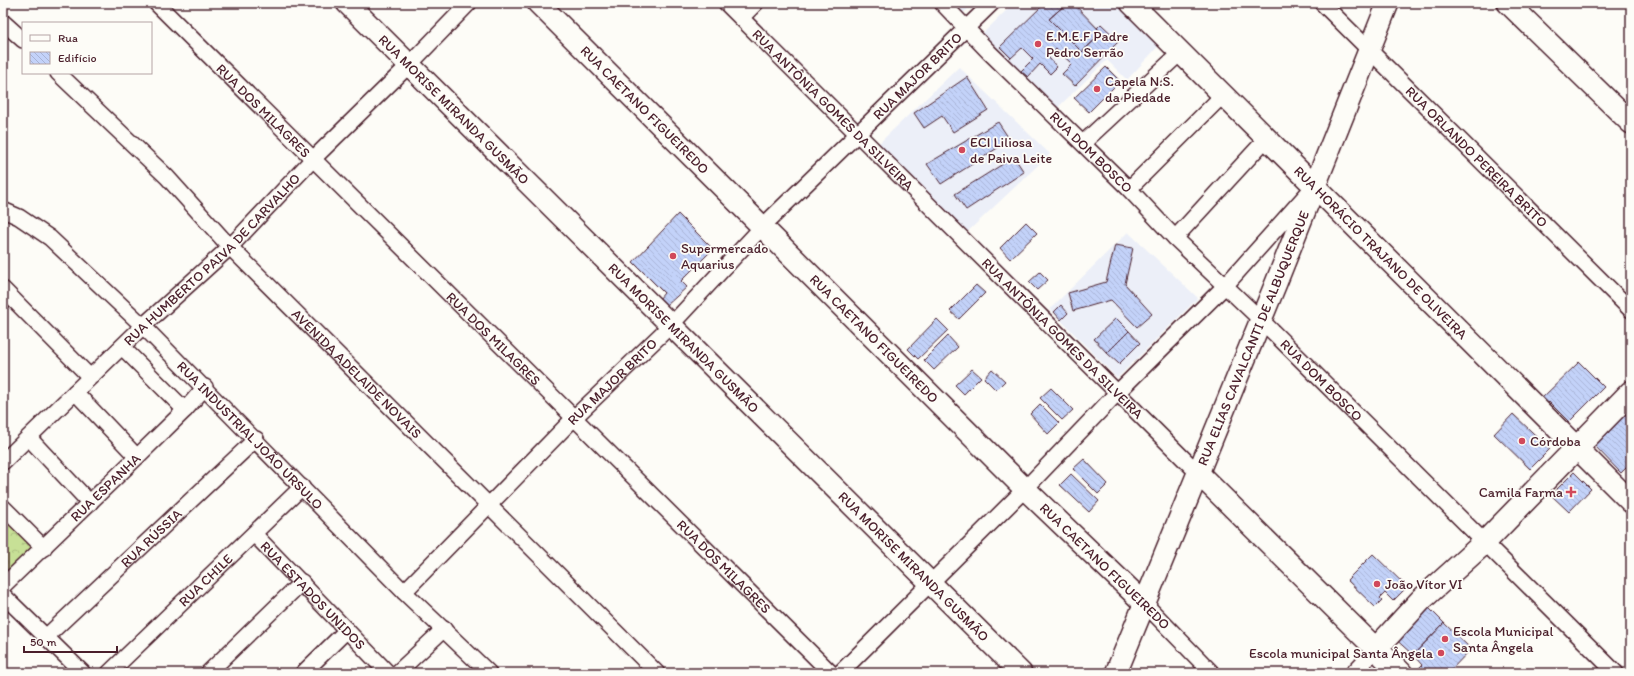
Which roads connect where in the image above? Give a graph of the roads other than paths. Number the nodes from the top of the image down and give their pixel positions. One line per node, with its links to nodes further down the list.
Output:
1 (156, 3): 26 (street, RUA DOS MILAGRES)
2 (347, 3): 19 (street, RUA MORISE MIRANDA GUSMÃO)
3 (469, 3): 19 (street, RUA HUMBERTO PAIVA DE CARVALHO)
4 (538, 3): 30 (street, RUA CAETANO FIGUEIREDO)
5 (726, 3): 13 (street, RUA ANTÔNIA GOMES DA SILVEIRA)
6 (756, 3): 13 (street)
7 (942, 3): 15 (street, RUA DOM BOSCO)
8 (992, 3): 15 (street, RUA MAJOR BRITO)
9 (1131, 3): 18 (street, RUA HORÁCIO TRAJANO DE OLIVEIRA)
10 (1322, 3): 17 (street, RUA ORLANDO PEREIRA BRITO)
11 (1388, 3): 17 (street, RUA ELIAS CAVALCANTI DE ALBUQUERQUE)
12 (1508, 3): 22 (street)
13 (741, 18): 23 (street, RUA ANTÔNIA GOMES DA SILVEIRA)
14 (3, 22): 16 (street)
15 (967, 28): 23 (street, RUA MAJOR BRITO); 25 (street, RUA DOM BOSCO)
16 (22, 39)
17 (1368, 49): 27 (street, RUA ELIAS CAVALCANTI DE ALBUQUERQUE); 35 (street, RUA ORLANDO PEREIRA BRITO)
18 (1181, 52): 21 (street, RUA HORÁCIO TRAJANO DE OLIVEIRA); 25 (street)
19 (409, 65): 26 (street, RUA HUMBERTO PAIVA DE CARVALHO); 37 (street, RUA MORISE MIRANDA GUSMÃO)
20 (59, 74): 32 (street, AVENIDA ADELAIDE NOVAIS)
21 (1223, 95): 24 (street, RUA HORÁCIO TRAJANO DE OLIVEIRA); 28 (street)
22 (1631, 123)
23 (858, 133): 30 (street, RUA MAJOR BRITO); 43 (street, RUA ANTÔNIA GOMES DA SILVEIRA)
24 (1267, 138): 27 (street, RUA HORÁCIO TRAJANO DE OLIVEIRA); 31 (street)
25 (1083, 143): 28 (street, RUA DOM BOSCO)
26 (312, 160): 32 (street, RUA HUMBERTO PAIVA DE CARVALHO); 46 (street, RUA DOS MILAGRES)
27 (1315, 186): 33 (street); 36 (street, RUA ELIAS CAVALCANTI DE ALBUQUERQUE); 49 (street, RUA HORÁCIO TRAJANO DE OLIVEIRA)
28 (1129, 189): 31 (street, RUA DOM BOSCO)
29 (3, 210): 38 (street, RUA INDUSTRIAL JOÃO ÚRSULO)
30 (763, 226): 37 (street, RUA MAJOR BRITO); 54 (street, RUA CAETANO FIGUEIREDO)
31 (1175, 238): 33 (street, RUA DOM BOSCO)
32 (230, 247): 38 (street, RUA HUMBERTO PAIVA DE CARVALHO); 57 (street, AVENIDA ADELAIDE NOVAIS)
33 (1225, 286): 36 (street, RUA DOM BOSCO); 43 (street)
34 (3, 289): 40 (street)
35 (1631, 310)
36 (1260, 319): 52 (street, RUA ELIAS CAVALCANTI DE ALBUQUERQUE); 60 (street, RUA DOM BOSCO)
37 (672, 324): 46 (street, RUA MAJOR BRITO); 63 (street, RUA MORISE MIRANDA GUSMÃO)
38 (143, 326): 39 (street, RUA HUMBERTO PAIVA DE CARVALHO); 41 (street, RUA INDUSTRIAL JOÃO ÚRSULO)
39 (122, 347): 40 (street, RUA HUMBERTO PAIVA DE CARVALHO); 45 (street)
40 (90, 377): 42 (street, RUA HUMBERTO PAIVA DE CARVALHO)
41 (205, 388): 45 (street, RUA ESPANHA); 48 (street, RUA INDUSTRIAL JOÃO ÚRSULO)
42 (75, 392): 47 (street, RUA HUMBERTO PAIVA DE CARVALHO); 50 (street)
43 (1118, 392): 52 (street, RUA ANTÔNIA GOMES DA SILVEIRA); 54 (street)
44 (1631, 392): 49 (main road)
45 (185, 410): 50 (street, RUA ESPANHA)
46 (575, 417): 57 (street, RUA MAJOR BRITO); 80 (street, RUA DOS MILAGRES)
47 (29, 438): 51 (street, RUA HUMBERTO PAIVA DE CARVALHO); 56 (street)
48 (256, 439): 53 (street, RUA INDUSTRIAL JOÃO ÚRSULO); 70 (street, RUA RÚSSIA)
49 (1577, 448): 55 (street, RUA HORÁCIO TRAJANO DE OLIVEIRA); 60 (main road)
50 (137, 457): 56 (street, RUA ESPANHA)
51 (3, 462)
52 (1198, 473): 67 (street, RUA ELIAS CAVALCANTI DE ALBUQUERQUE); 71 (street, RUA ANTÔNIA GOMES DA SILVEIRA)
53 (302, 487): 59 (street, RUA CHILE); 65 (street, RUA INDUSTRIAL JOÃO ÚRSULO)
54 (1026, 489): 63 (street); 67 (street, RUA CAETANO FIGUEIREDO)
55 (1631, 502)
56 (90, 503): 61 (street, RUA ESPANHA)
57 (490, 505): 65 (street, RUA MAJOR BRITO); 79 (street, AVENIDA ADELAIDE NOVAIS)
58 (3, 507): 61 (street)
59 (254, 534): 62 (street, RUA ESTADOS UNIDOS); 73 (street, RUA CHILE)
60 (1484, 543): 71 (main road); 87 (street, RUA DOM BOSCO)
61 (44, 548): 64 (street, RUA ESPANHA)
62 (302, 582): 69 (street, RUA ESTADOS UNIDOS); 74 (street)
63 (931, 584): 81 (street); 82 (street, RUA MORISE MIRANDA GUSMÃO)
64 (3, 586)
65 (404, 592): 68 (street, RUA INDUSTRIAL JOÃO ÚRSULO)
66 (3, 595): 70 (street)
67 (1145, 604): 83 (street, RUA ELIAS CAVALCANTI DE ALBUQUERQUE); 84 (street, RUA CAETANO FIGUEIREDO)
68 (444, 629): 77 (street); 78 (street, RUA INDUSTRIAL JOÃO ÚRSULO)
69 (347, 630): 75 (street); 76 (street, RUA ESTADOS UNIDOS)
70 (47, 636): 72 (street)
71 (1376, 649): 85 (street); 86 (main road, RUA ANTÔNIA GOMES DA SILVEIRA)
72 (83, 673)
73 (109, 673)
74 (208, 673)
75 (303, 673)
76 (388, 673)
77 (398, 673)
78 (488, 673)
79 (657, 673)
80 (831, 673)
81 (840, 673)
82 (1021, 673)
83 (1116, 673)
84 (1212, 673)
85 (1353, 673)
86 (1401, 673)
87 (1616, 673)

